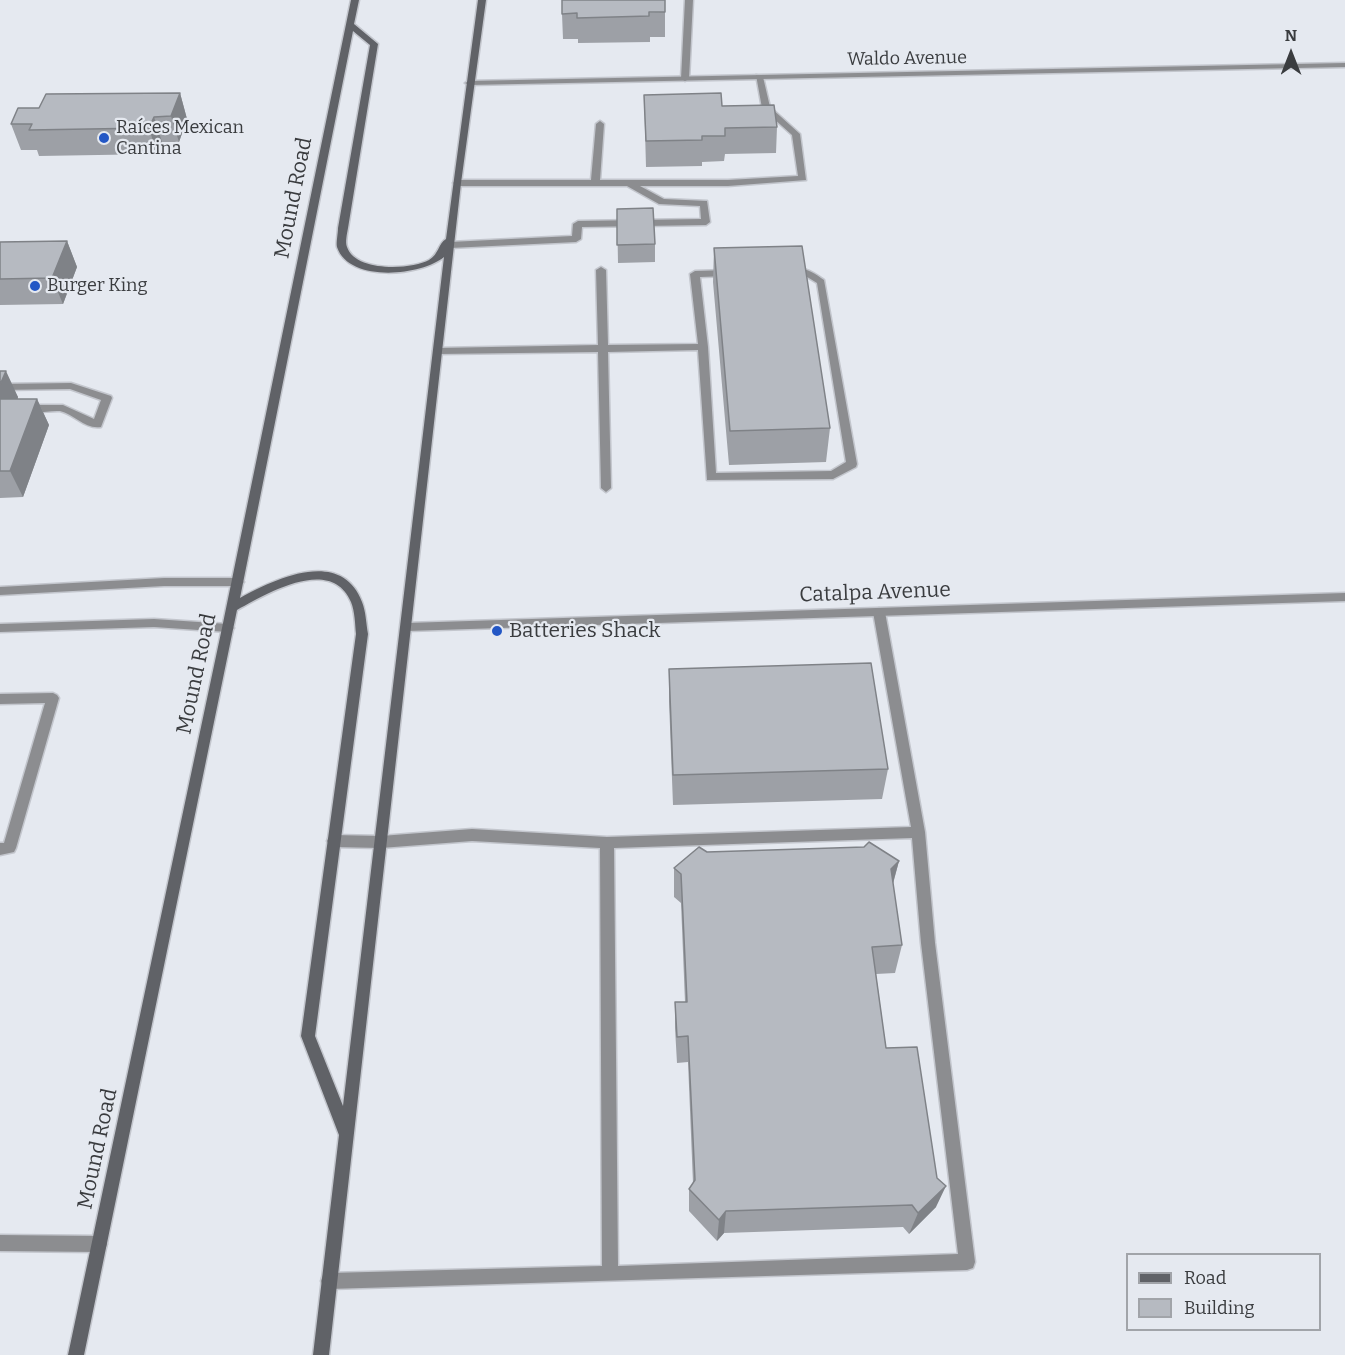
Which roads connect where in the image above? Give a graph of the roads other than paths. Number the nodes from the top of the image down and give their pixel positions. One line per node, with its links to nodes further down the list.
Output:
1 (355, 0): 4 (main road, Mound Road)
2 (482, 0): 8 (main road)
3 (688, 0): 7 (street)
4 (350, 25): 13 (main road); 24 (main road, Mound Road)
5 (1345, 64): 6 (street, Waldo Avenue)
6 (759, 77): 7 (street, Waldo Avenue); 12 (street)
7 (685, 79): 8 (street, Waldo Avenue)
8 (469, 83): 10 (main road)
9 (600, 124): 11 (street)
10 (457, 183): 11 (street); 13 (main road)
11 (595, 183): 12 (street)
12 (629, 183): 14 (street)
13 (452, 226): 14 (main road)
14 (450, 245): 20 (main road)
15 (600, 270): 19 (street)
16 (784, 272): 18 (street)
17 (740, 273): 18 (street)
18 (703, 347): 19 (street)
19 (602, 350): 20 (street); 23 (street)
20 (438, 351): 29 (main road)
21 (0, 387): 22 (street)
22 (14, 408)
23 (606, 488)
24 (238, 582): 25 (street); 27 (main road, Mound Road)
25 (0, 591)
26 (1345, 597): 28 (street, Catalpa Avenue)
27 (232, 608): 31 (main road, Mound Road); 34 (main road)
28 (879, 612): 29 (street, Catalpa Avenue); 33 (street)
29 (407, 627): 35 (main road)
30 (0, 628): 31 (street)
31 (228, 628): 40 (main road, Mound Road)
32 (0, 699): 37 (street)
33 (918, 832): 36 (street); 41 (street)
34 (334, 841): 35 (street); 38 (main road)
35 (381, 842): 36 (street); 38 (main road)
36 (607, 843): 41 (street)
37 (0, 849)
38 (346, 1132): 42 (main road)
39 (0, 1243): 40 (street)
40 (99, 1244): 43 (main road, Mound Road)
41 (610, 1274): 42 (street)
42 (329, 1281): 44 (main road)
43 (76, 1355)
44 (321, 1355)

